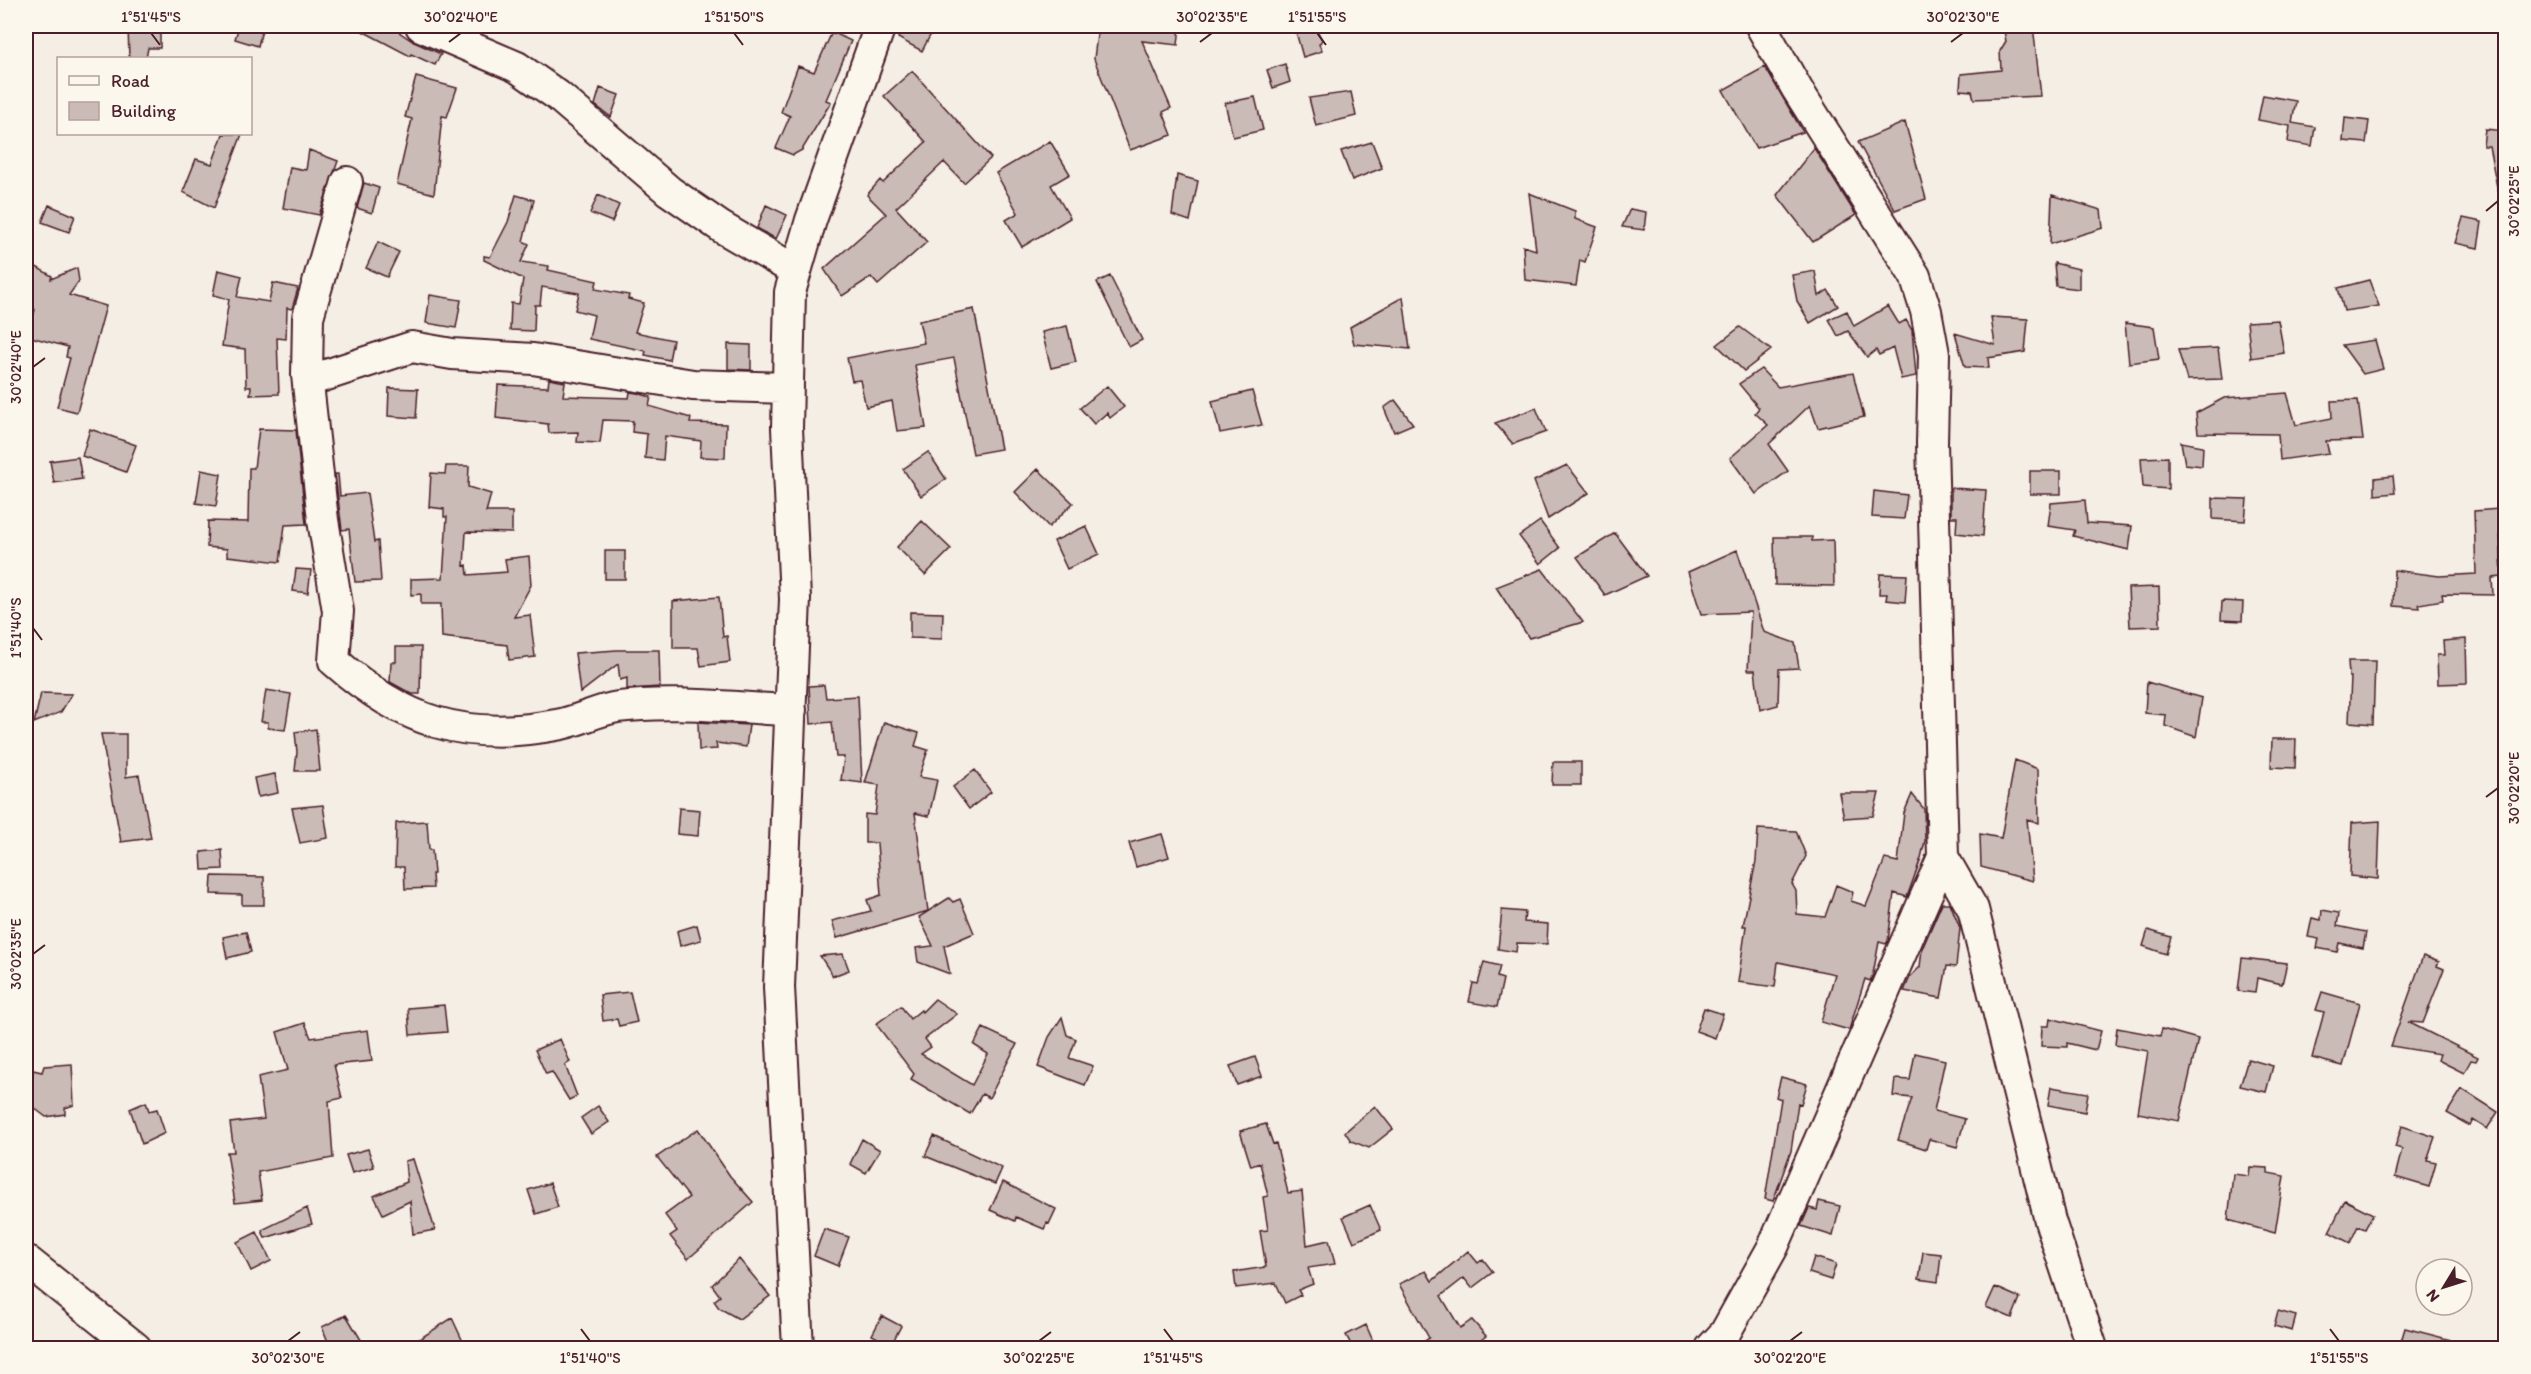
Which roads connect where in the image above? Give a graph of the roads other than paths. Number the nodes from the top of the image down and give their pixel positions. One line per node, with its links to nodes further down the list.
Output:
1 (421, 26): 5 (street)
2 (880, 26): 5 (street)
3 (1761, 26): 9 (street)
4 (347, 182): 6 (street)
5 (796, 271): 7 (street)
6 (308, 381): 7 (street); 8 (street)
7 (788, 388): 8 (street)
8 (791, 710): 12 (street)
9 (1943, 857): 13 (street); 14 (street)
10 (26, 1260): 11 (street)
11 (136, 1348)
12 (798, 1348)
13 (1711, 1348)
14 (2092, 1348)

